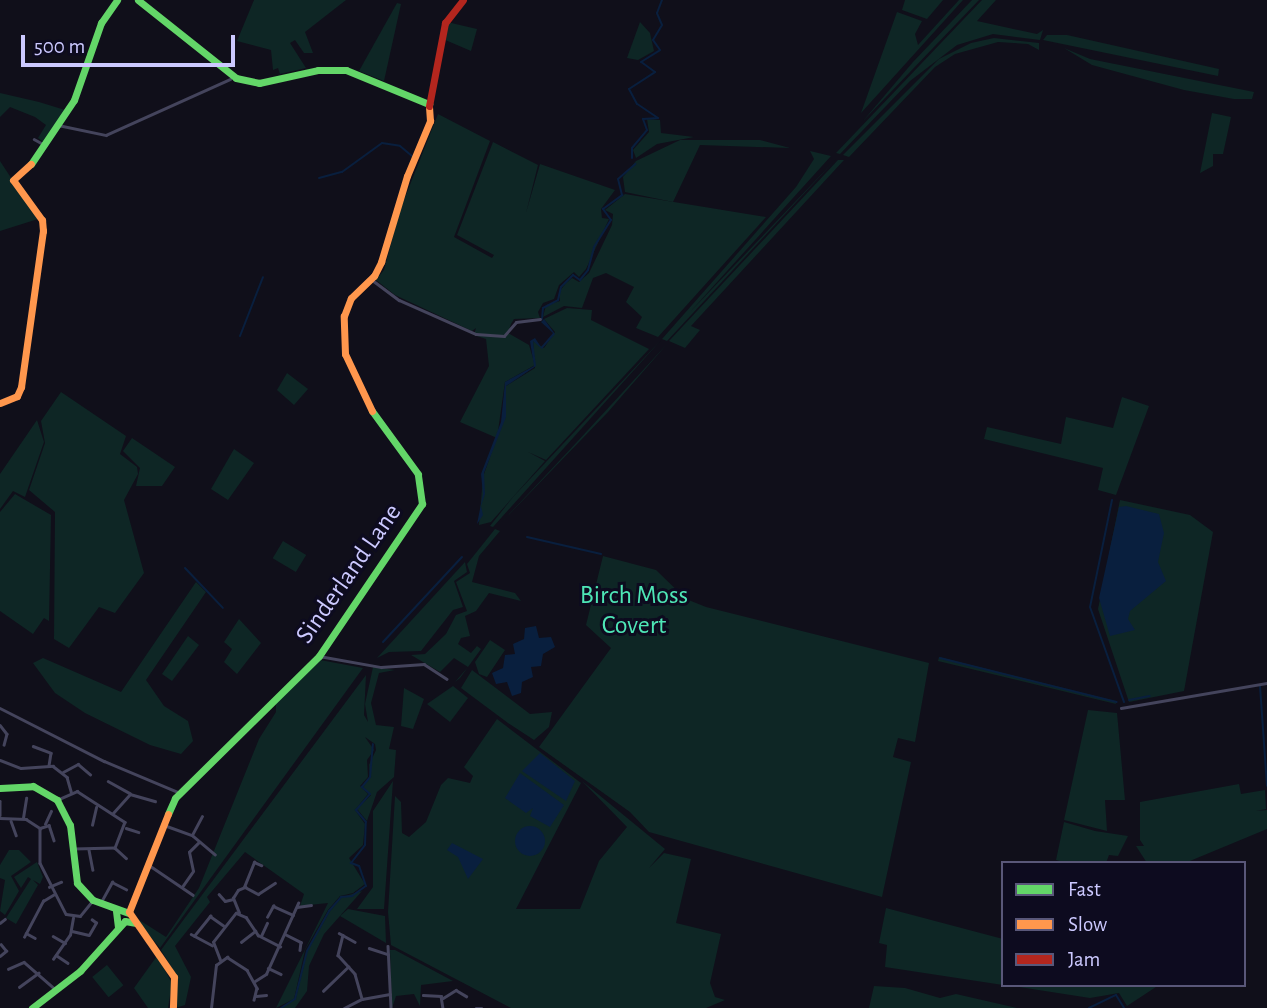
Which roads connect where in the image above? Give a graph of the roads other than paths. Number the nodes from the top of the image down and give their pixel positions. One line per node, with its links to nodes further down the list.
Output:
1 (117, 0): 6 (street)
2 (138, 0): 4 (street)
3 (463, 0): 5 (street, Sinderland Lane)
4 (231, 78): 5 (street); 6 (street)
5 (429, 104): 9 (street, Sinderland Lane)
6 (58, 125): 8 (street)
7 (34, 139): 8 (street)
8 (45, 145): 11 (street)
9 (371, 279): 10 (street); 12 (street, Sinderland Lane)
10 (540, 319)
11 (0, 403)
12 (319, 656): 13 (street); 27 (street, Sinderland Lane)
13 (447, 679)
14 (1267, 683): 16 (street)
15 (0, 708): 27 (street)
16 (1121, 708)
17 (0, 725): 18 (street)
18 (4, 745)
19 (33, 746): 21 (street)
20 (0, 760): 21 (street)
21 (49, 766): 22 (street)
22 (63, 772): 23 (street); 26 (street)
23 (90, 774)
24 (108, 781): 28 (street)
25 (0, 788): 31 (street)
26 (71, 791): 31 (street); 35 (street)
27 (178, 792): 44 (street)
28 (130, 794): 30 (street); 37 (street)
29 (26, 798): 40 (street)
30 (150, 799): 33 (street); 34 (street)
31 (57, 800): 53 (street)
32 (0, 801): 38 (street)
33 (155, 801)
34 (148, 805)
35 (96, 807): 37 (street); 43 (street)
36 (51, 811): 42 (street)
37 (113, 813): 46 (street)
38 (0, 816): 41 (street)
39 (202, 816): 49 (street)
40 (23, 818): 41 (street); 45 (street)
41 (11, 821): 48 (street)
42 (46, 825): 45 (street); 50 (street)
43 (92, 825)
44 (164, 825): 49 (street); 57 (street)
45 (40, 828): 62 (street)
46 (126, 828): 47 (street); 52 (street)
47 (138, 832)
48 (16, 835)
49 (191, 835): 51 (street)
50 (54, 840)
51 (199, 845): 55 (street); 63 (street)
52 (115, 848): 54 (street); 56 (street)
53 (72, 849): 54 (street); 70 (street)
54 (89, 850): 59 (street)
55 (215, 854)
56 (126, 858)
57 (149, 865): 63 (street); 73 (street)
58 (261, 865): 64 (street)
59 (93, 870)
60 (61, 882): 62 (street)
61 (275, 883): 64 (street)
62 (49, 887): 67 (street)
63 (182, 887): 68 (street)
64 (244, 887): 69 (street)
65 (126, 889): 70 (street)
66 (219, 894): 69 (street)
67 (53, 895): 76 (street); 87 (street)
68 (193, 895)
69 (233, 899): 72 (street)
70 (96, 901): 73 (street); 76 (street)
71 (309, 908): 74 (street)
72 (239, 913): 81 (street); 83 (street)
73 (124, 915): 110 (street); 119 (street)
74 (293, 915): 75 (street); 84 (street)
75 (267, 916)
76 (73, 918): 82 (street)
77 (5, 919): 79 (street)
78 (92, 920): 82 (street)
79 (0, 923)
80 (267, 923): 86 (street)
81 (223, 925): 92 (street); 92 (street)
82 (72, 931): 90 (street)
83 (255, 931): 86 (street); 89 (street)
84 (285, 934): 93 (street); 95 (street)
85 (53, 936): 90 (street)
86 (261, 937): 93 (street)
87 (35, 938)
88 (355, 939): 104 (street)
89 (241, 942)
90 (65, 943): 97 (street)
91 (1, 945): 99 (street)
92 (212, 945): 101 (street)
93 (279, 946): 103 (street)
94 (388, 947): 96 (street)
95 (300, 950)
96 (388, 954): 98 (street); 112 (street)
97 (57, 955): 100 (street); 102 (street)
98 (369, 956)
99 (0, 957)
100 (53, 959)
101 (220, 960): 108 (street); 120 (street)
102 (68, 963)
103 (269, 967): 107 (street); 108 (street)
104 (348, 967): 111 (street); 117 (street)
105 (8, 969): 106 (street)
106 (38, 973): 109 (street); 110 (street)
107 (281, 974)
108 (254, 982): 113 (street)
109 (19, 987)
110 (55, 990): 118 (street)
111 (322, 991)
112 (390, 994): 117 (street); 122 (street)
113 (266, 995)
114 (423, 995): 116 (street)
115 (466, 996): 116 (street)
116 (443, 998): 123 (street)
117 (362, 999): 121 (street)
118 (32, 1008)
119 (173, 1008)
120 (211, 1008)
121 (344, 1008)
122 (391, 1008)
123 (443, 1008)
124 (476, 1008): 125 (street)
125 (482, 1008)

